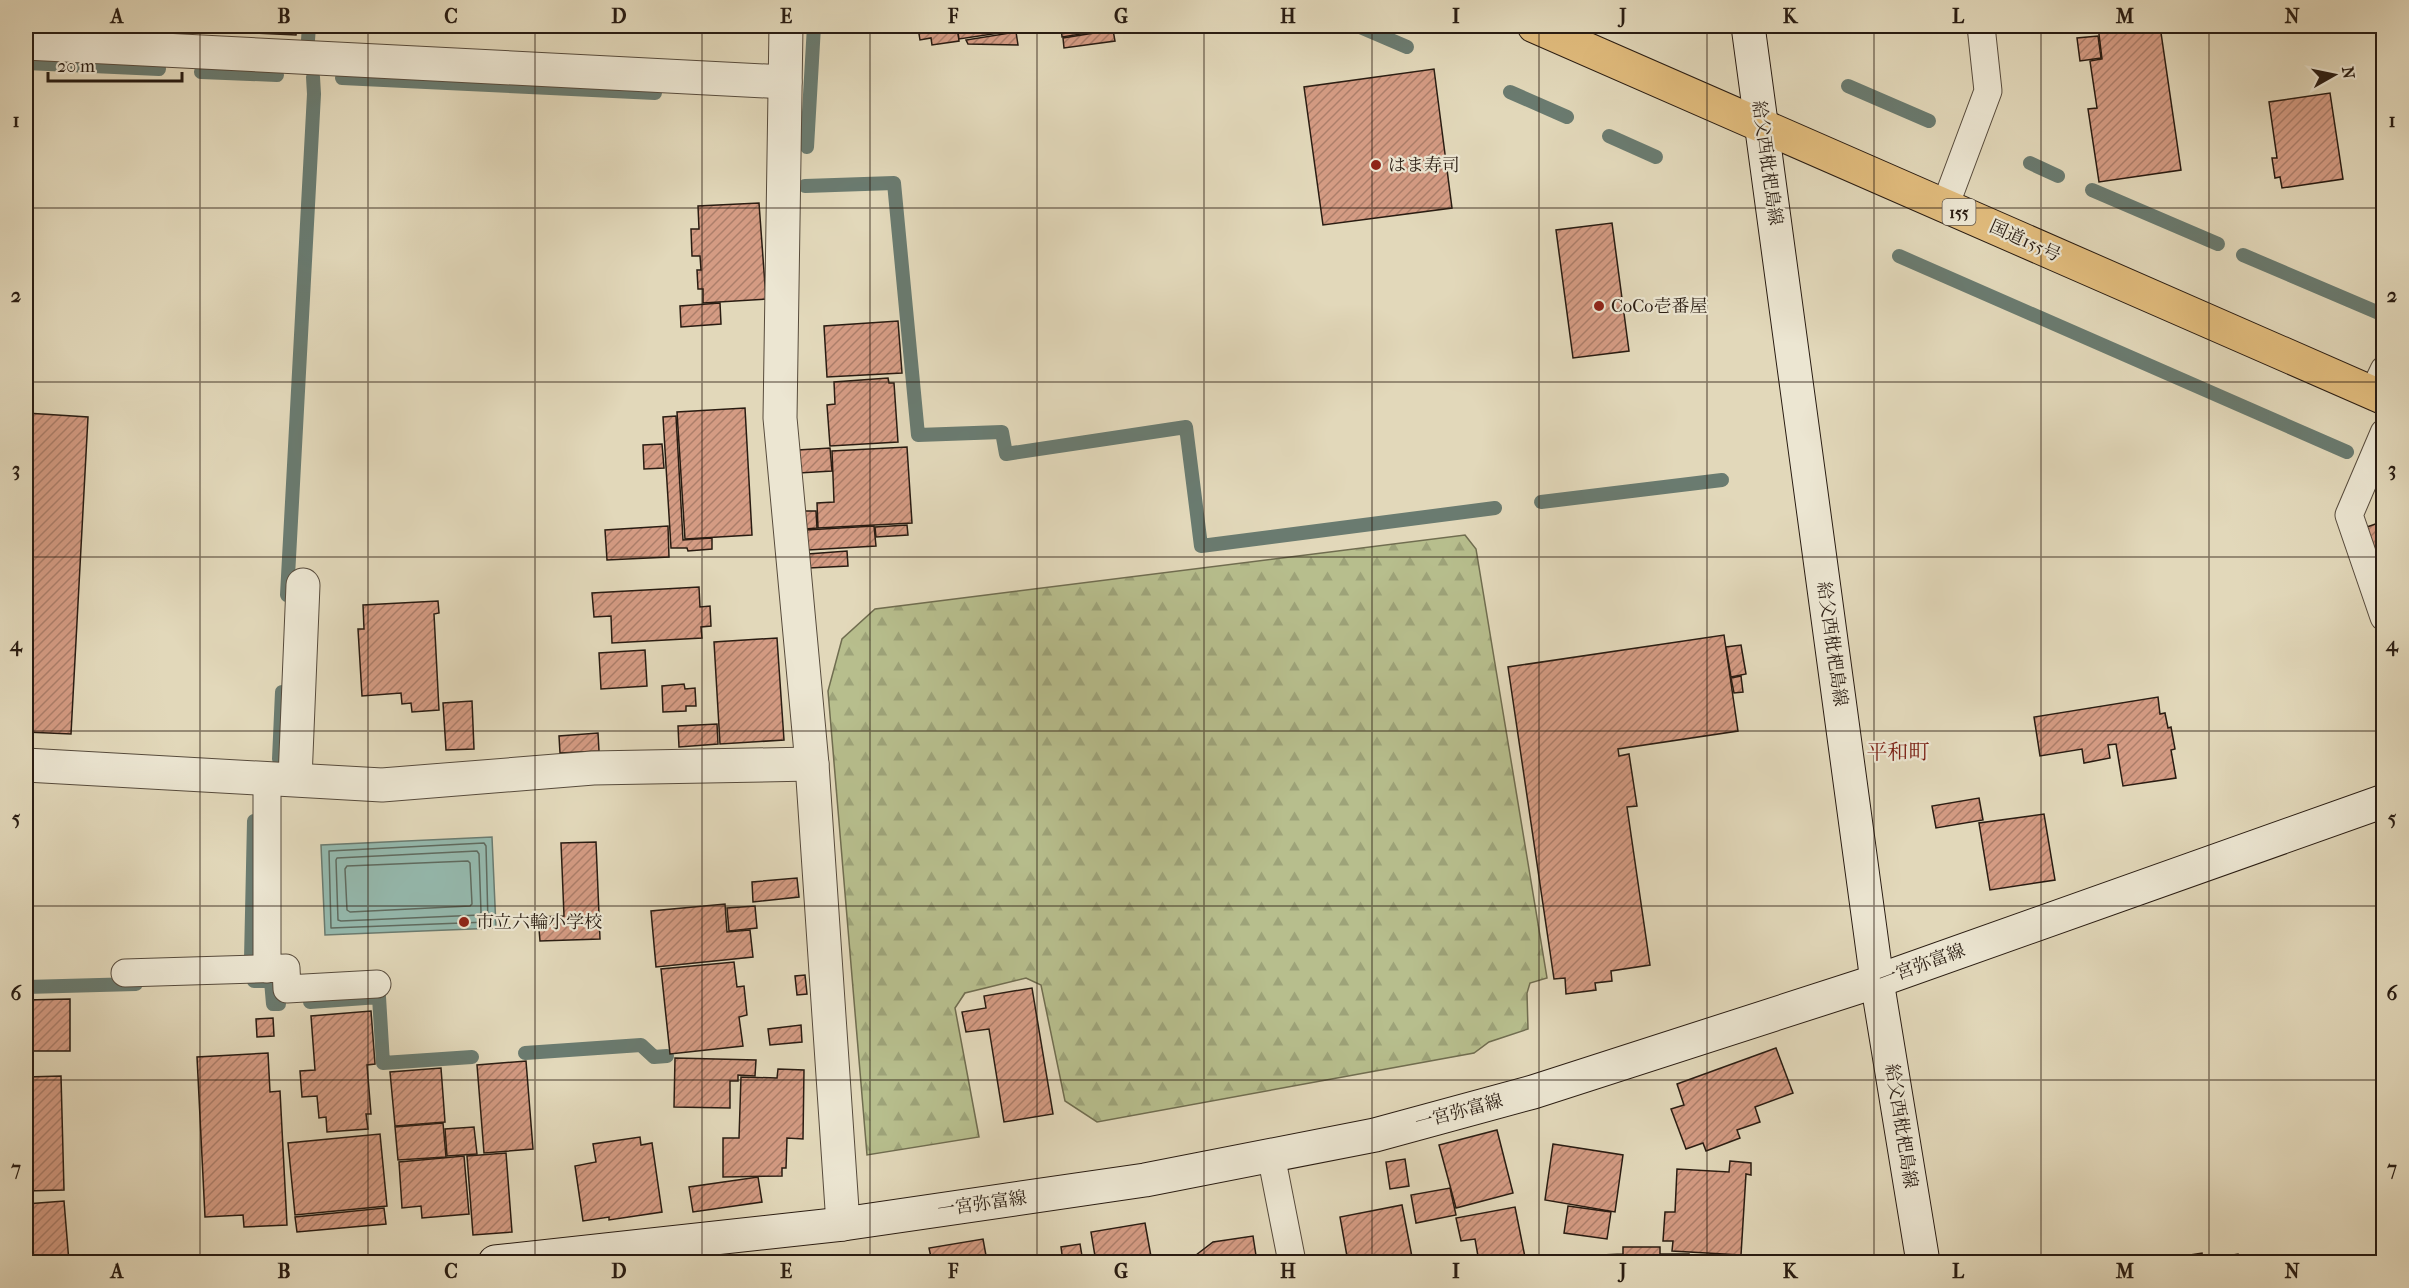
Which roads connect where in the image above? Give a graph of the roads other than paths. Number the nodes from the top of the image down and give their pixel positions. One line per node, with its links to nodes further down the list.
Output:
1 (786, 26): 6 (main road)
2 (1534, 26): 7 (highway, 国道155号 / 155)
3 (1748, 26): 7 (main road, 給父西枇杷島線)
4 (1981, 26): 8 (lane)
5 (26, 43): 6 (main road)
6 (785, 82): 13 (main road)
7 (1762, 126): 8 (highway, 国道155号 / 155); 19 (main road, 給父西枇杷島線)
8 (1945, 206): 9 (highway, 国道155号 / 155)
9 (2380, 387)
10 (2384, 433): 12 (lane)
11 (303, 585): 15 (main road)
12 (2384, 616)
13 (812, 764): 15 (main road); 22 (main road)
14 (26, 765): 15 (main road)
15 (281, 778): 17 (lane)
16 (2384, 801): 19 (main road, 一宮弥富線)
17 (267, 969): 18 (lane); 20 (lane)
18 (125, 973)
19 (1877, 981): 21 (main road, 一宮弥富線); 25 (main road, 給父西枇杷島線)
20 (377, 984)
21 (1271, 1155): 22 (main road, 一宮弥富線); 24 (lane)
22 (843, 1224): 23 (main road, 一宮弥富線)
23 (495, 1263)
24 (1292, 1263)
25 (1923, 1263)

